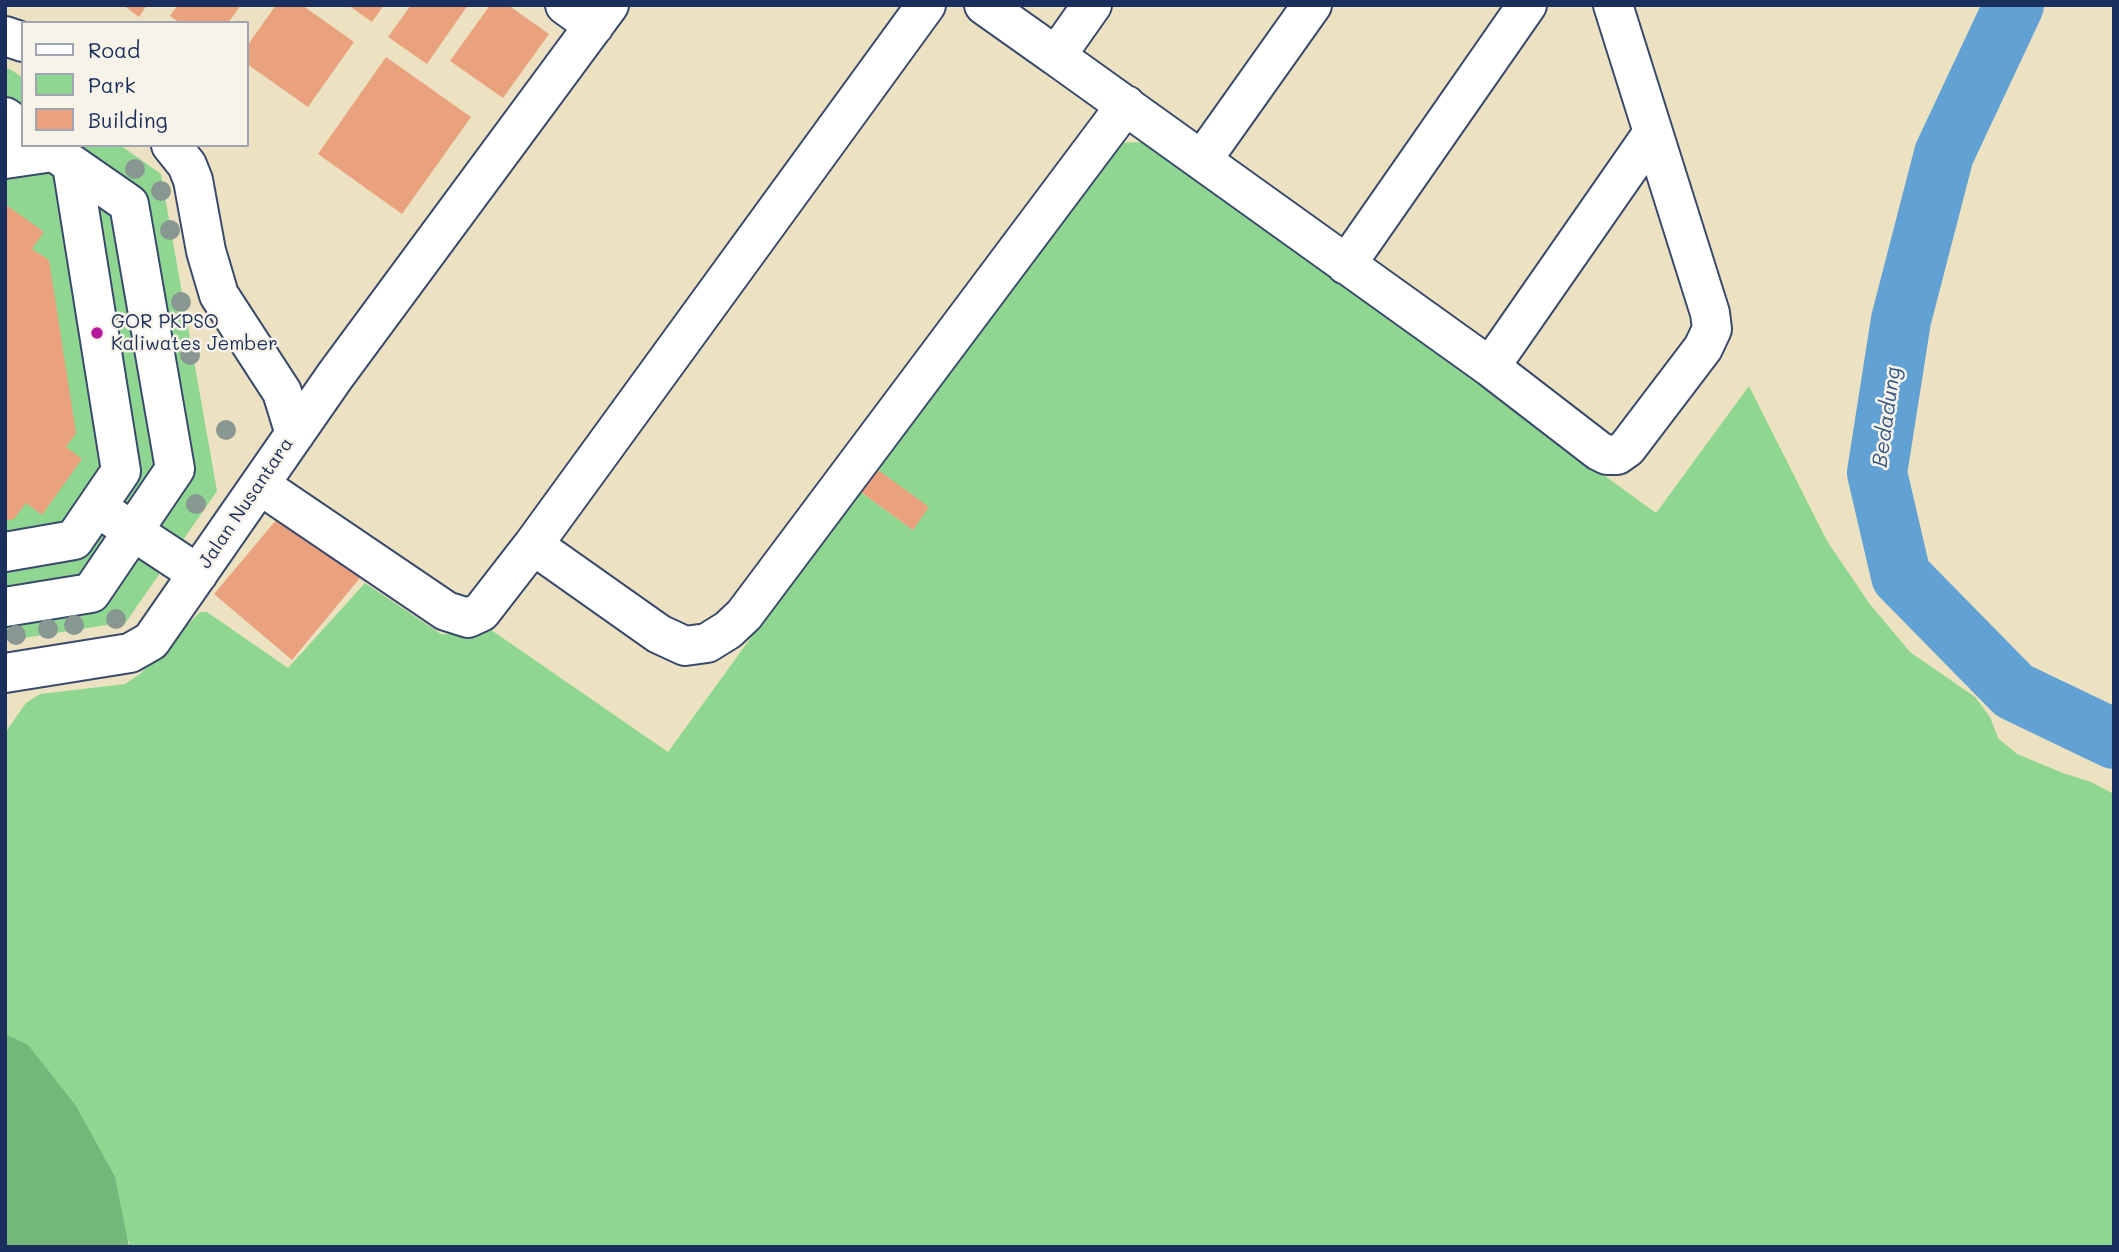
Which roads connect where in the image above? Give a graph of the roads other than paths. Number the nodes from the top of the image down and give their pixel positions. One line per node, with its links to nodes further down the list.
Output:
1 (926, 5): 23 (street)
2 (984, 5): 8 (street)
3 (1092, 5): 8 (street)
4 (1312, 5): 16 (street)
5 (1527, 5): 17 (street)
6 (1613, 5): 12 (street)
7 (589, 12): 19 (street)
8 (1056, 55): 9 (street)
9 (1126, 105): 16 (street); 23 (street)
10 (5, 117): 11 (street)
11 (21, 129)
12 (1652, 134): 18 (street); 18 (street)
13 (173, 147): 19 (street, Jalan Nusantara)
14 (48, 148): 15 (street); 21 (street); 22 (street)
15 (5, 159)
16 (1202, 160): 17 (street)
17 (1346, 265): 18 (street)
18 (1490, 367)
19 (295, 434): 20 (street, Jalan Nusantara)
20 (260, 485): 23 (street); 25 (street, Jalan Nusantara)
21 (97, 507): 22 (street); 24 (street)
22 (134, 531): 25 (street); 26 (street)
23 (533, 545)
24 (5, 552)
25 (198, 574): 27 (street, Jalan Nusantara)
26 (5, 607)
27 (5, 673)

